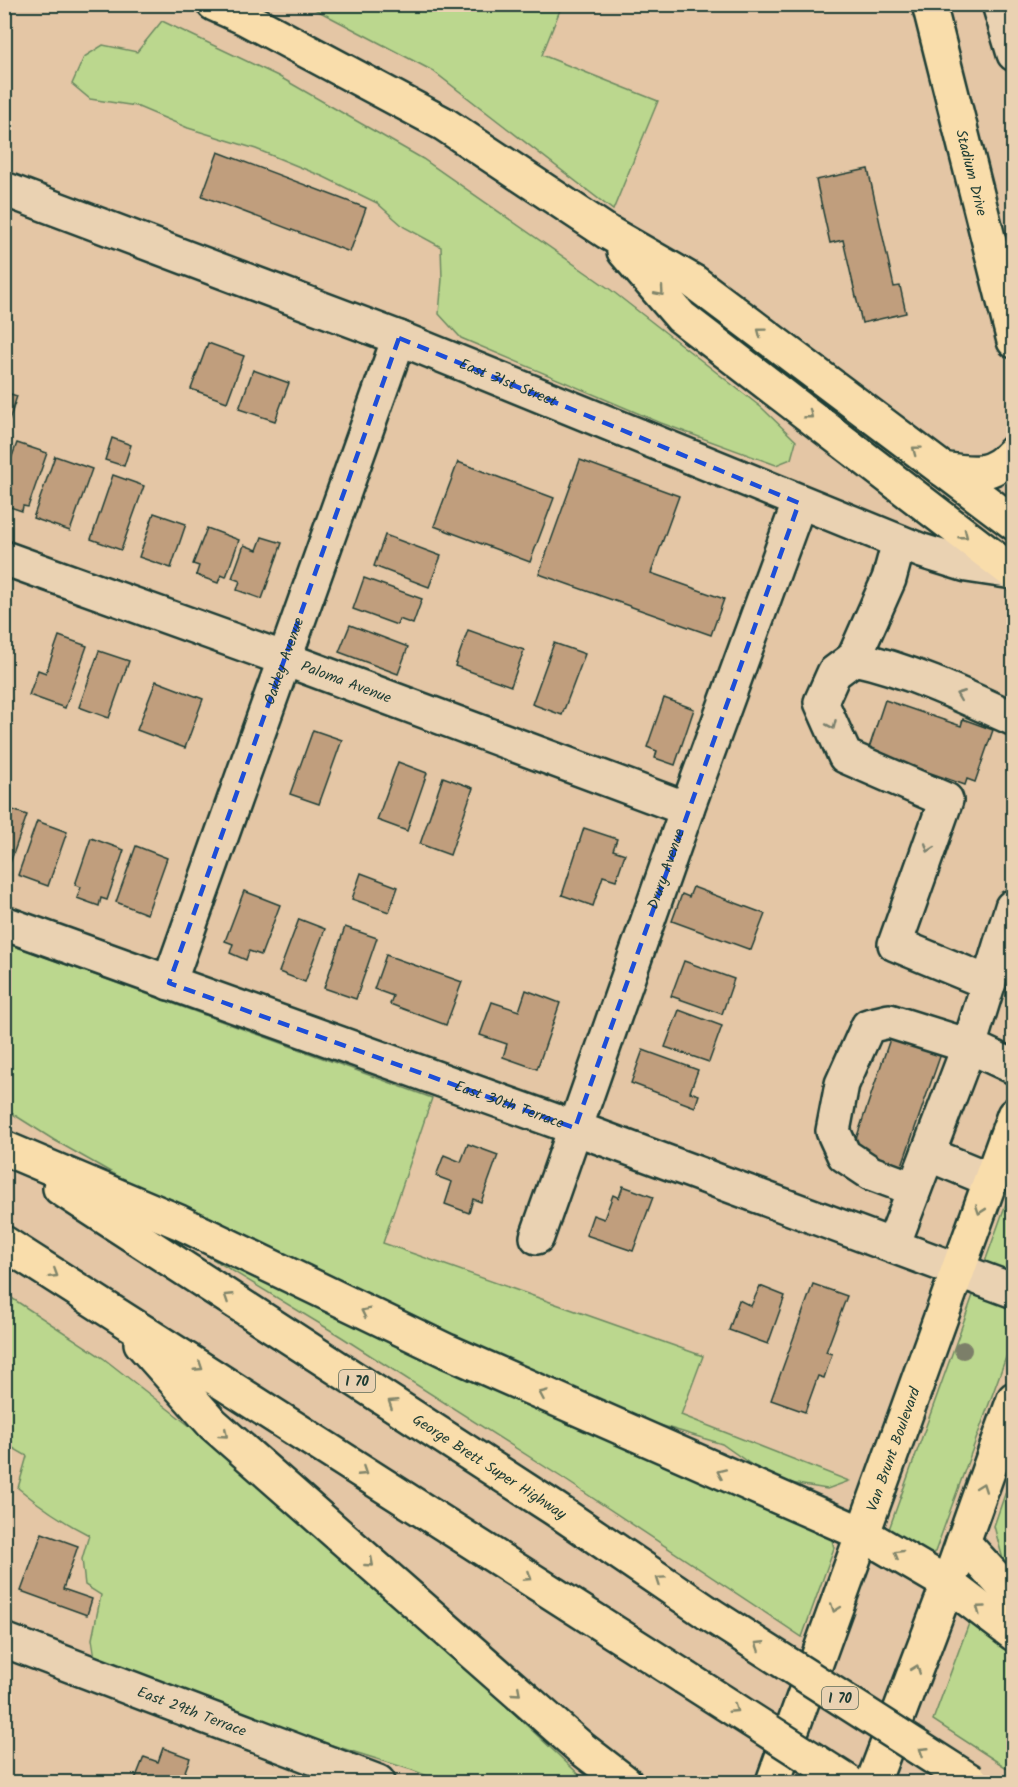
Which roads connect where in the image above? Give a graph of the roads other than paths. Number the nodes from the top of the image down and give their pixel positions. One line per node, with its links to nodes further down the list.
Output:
1 (929, 4): 7 (main road, Stadium Drive)
2 (999, 4): 4 (street)
3 (216, 5): 6 (main road, East 31st Street)
4 (1014, 54)
5 (4, 189): 8 (street, East 31st Street)
6 (607, 232): 11 (main road, East 31st Street, one-way to 6); 16 (main road, East 31st Street, one-way to 16)
7 (1008, 292): 9 (main road, Stadium Drive)
8 (399, 338): 12 (street, East 31st Street); 18 (street, Oakley Avenue)
9 (1014, 341)
10 (1014, 452): 11 (main road)
11 (942, 469): 13 (main road, East 31st Street)
12 (799, 503): 14 (street, East 31st Street); 20 (street, Drury Avenue)
13 (1014, 523)
14 (899, 542): 16 (street, East 31st Street); 17 (street)
15 (4, 558): 18 (street, Paloma Avenue)
16 (1013, 572)
17 (854, 658): 19 (street, one-way to 17); 24 (street, one-way to 24)
18 (285, 659): 20 (street, Paloma Avenue); 23 (street, Oakley Avenue)
19 (1014, 719)
20 (687, 809): 28 (street, Drury Avenue)
21 (1013, 902): 24 (street)
22 (4, 924): 23 (street, East 30th Terrace)
23 (169, 983): 28 (street, East 30th Terrace)
24 (989, 983): 25 (street)
25 (969, 1046): 26 (street); 30 (street); 32 (street)
26 (1014, 1066)
27 (1014, 1115): 31 (main road, Van Brunt Boulevard)
28 (575, 1128): 33 (street, Drury Avenue); 35 (street, East 30th Terrace)
29 (4, 1150): 40 (main road, one-way to 29); 53 (main road, George Brett Super Highway / I 70, one-way to 29, bridge)
30 (928, 1154): 31 (street); 32 (street)
31 (991, 1180): 36 (main road, Van Brunt Boulevard, one-way to 36)
32 (914, 1189): 35 (street)
33 (537, 1237)
34 (4, 1243): 38 (main road, one-way to 38)
35 (893, 1245): 36 (street, East 30th Terrace)
36 (959, 1270): 37 (street, East 30th Terrace); 40 (main road, Van Brunt Boulevard)
37 (1014, 1291)
38 (114, 1313): 46 (main road, one-way to 46); 51 (main road, one-way to 51, bridge)
39 (1014, 1400): 41 (main road, one-way to 39)
40 (861, 1533): 42 (main road, one-way to 40); 50 (main road, Van Brunt Boulevard, one-way to 50)
41 (963, 1542): 42 (main road); 43 (main road)
42 (948, 1584): 44 (main road, one-way to 42); 52 (main road, one-way to 42)
43 (1014, 1598)
44 (1014, 1634)
45 (7, 1647): 47 (street, East 29th Terrace)
46 (581, 1748): 48 (main road); 49 (main road)
47 (378, 1782)
48 (613, 1782)
49 (625, 1782)
50 (773, 1782)
51 (848, 1782)
52 (873, 1782)
53 (972, 1782)

